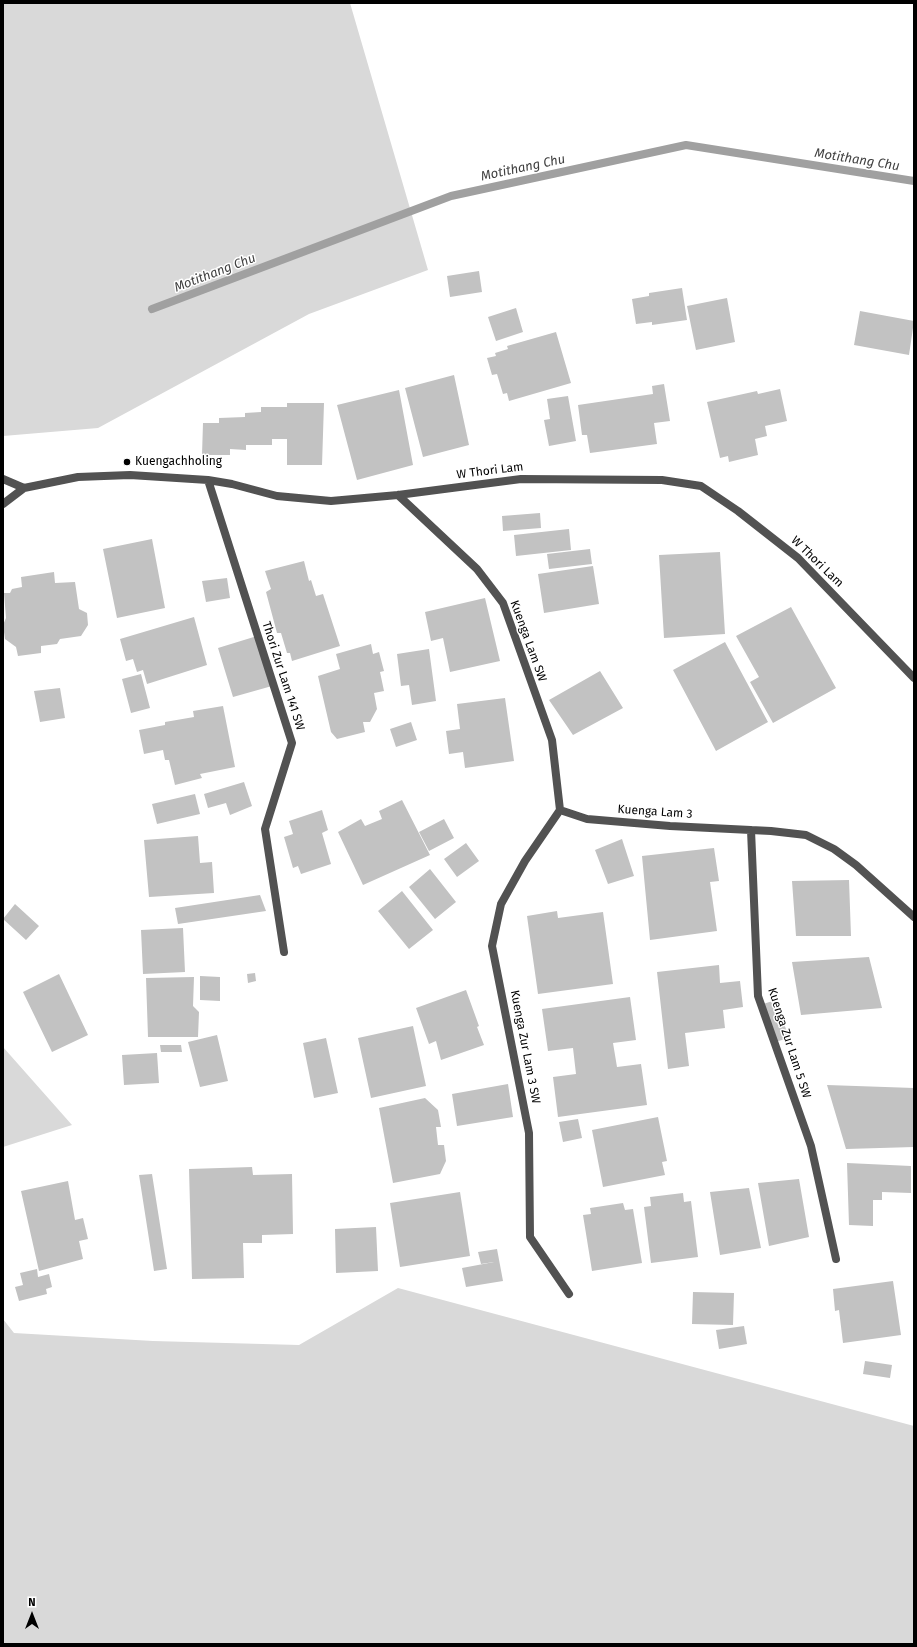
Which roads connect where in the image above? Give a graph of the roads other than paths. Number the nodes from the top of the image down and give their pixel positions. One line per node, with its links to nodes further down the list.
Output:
1 (3, 479): 3 (street)
2 (208, 480): 3 (street, W Thori Lam); 4 (street, W Thori Lam); 10 (street, Thori Zur Lam 141 SW)
3 (24, 488): 5 (street, W Thori Lam)
4 (398, 495): 6 (street, W Thori Lam); 7 (street, Kuenga Lam SW)
5 (3, 504)
6 (914, 678)
7 (560, 810): 8 (street, Kuenga Lam 3); 12 (street, Kuenga Zur Lam 3 SW)
8 (751, 830): 9 (street); 11 (street, Kuenga Zur Lam 5 SW)
9 (914, 917)
10 (284, 952)
11 (836, 1259)
12 (569, 1294)

